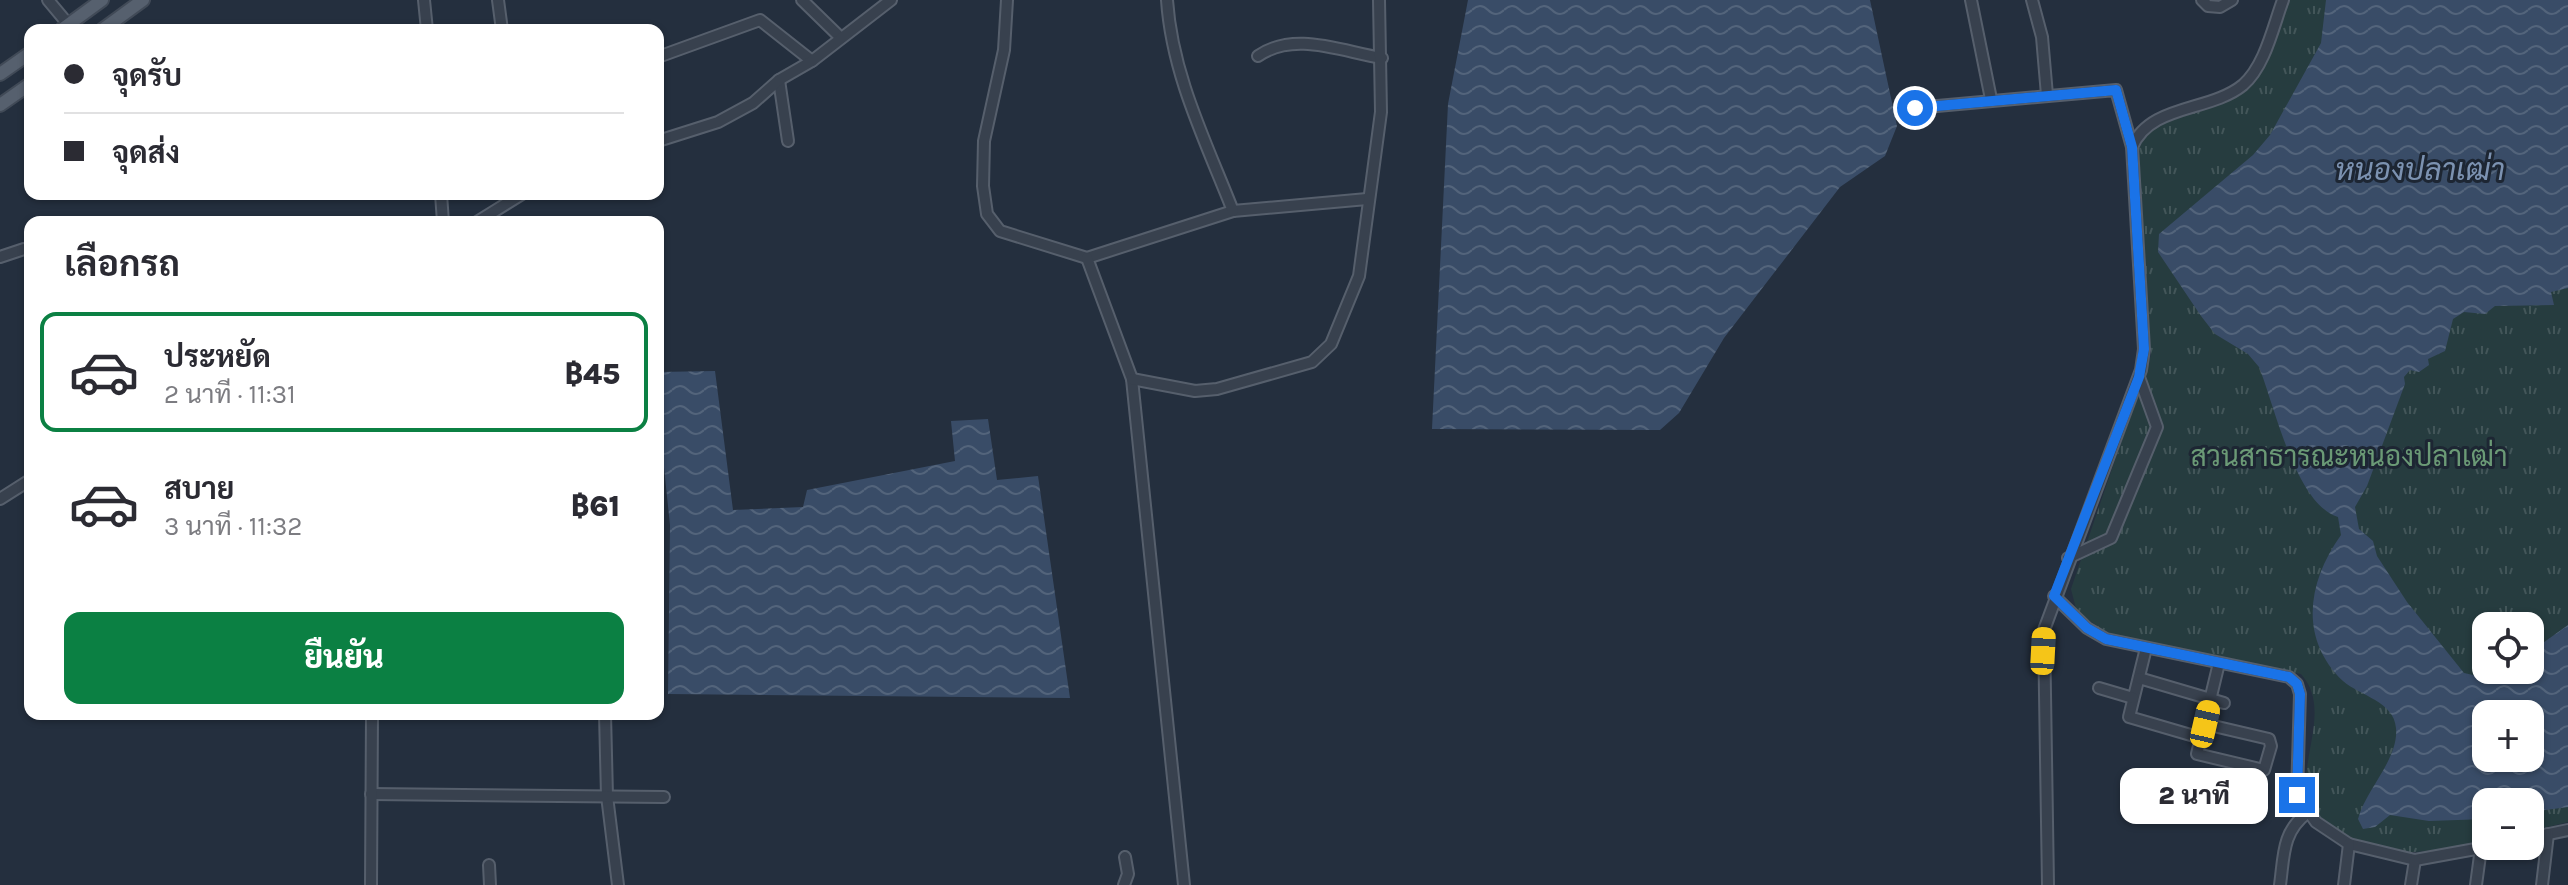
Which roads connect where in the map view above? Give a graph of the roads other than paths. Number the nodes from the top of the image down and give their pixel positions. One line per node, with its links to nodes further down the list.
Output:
1 (48, 0): 16 (street)
2 (102, 0): 17 (main road)
3 (143, 0): 18 (main road)
4 (424, 0): 19 (street)
5 (498, 0): 20 (street)
6 (802, 0): 21 (street)
7 (891, 0): 21 (street)
8 (1007, 0): 43 (street)
9 (1167, 0): 39 (street)
10 (1379, 0): 25 (street)
11 (1971, 0): 31 (street)
12 (2032, 0): 30 (street)
13 (2202, 0): 14 (street)
14 (2232, 0)
15 (2283, 0): 36 (street)
16 (62, 24)
17 (68, 24)
18 (110, 24)
19 (426, 24)
20 (501, 24)
21 (841, 38): 26 (street)
22 (664, 55): 26 (street)
23 (1258, 56): 25 (street)
24 (24, 57): 27 (main road)
25 (1382, 58): 37 (street)
26 (812, 61): 28 (street)
27 (0, 74)
28 (779, 80): 34 (street); 35 (street)
29 (24, 88): 32 (main road)
30 (2047, 95): 31 (street); 36 (street)
31 (1991, 99): 33 (street)
32 (0, 105)
33 (1915, 108)
34 (664, 139)
35 (788, 141)
36 (2132, 147): 44 (street)
37 (1367, 199): 39 (street); 45 (street)
38 (511, 200): 40 (street)
39 (1233, 211): 43 (street)
40 (486, 216)
41 (24, 249): 42 (street)
42 (0, 257)
43 (1087, 258): 45 (street)
44 (2139, 377): 48 (street); 48 (street)
45 (1132, 379): 78 (street)
46 (24, 484): 47 (street)
47 (0, 499)
48 (2068, 558): 49 (street)
49 (2054, 596): 50 (street); 79 (street)
50 (2146, 648): 51 (street); 52 (street)
51 (2219, 663): 55 (street); 64 (street)
52 (2139, 678): 54 (street); 55 (street)
53 (2099, 688): 54 (street)
54 (2133, 698): 60 (street)
55 (2210, 699): 56 (street); 59 (street)
56 (2224, 703)
57 (372, 720): 61 (street)
58 (605, 720): 62 (street)
59 (2205, 724): 60 (street); 60 (street)
60 (2201, 738)
61 (371, 794): 62 (street); 74 (street)
62 (607, 796): 63 (street); 76 (street)
63 (664, 797)
64 (2307, 813): 68 (street); 80 (street)
65 (2568, 830): 66 (street)
66 (2548, 834): 67 (street); 84 (street)
67 (2544, 835)
68 (2349, 844): 71 (street); 81 (street)
69 (2472, 850): 71 (street)
70 (1125, 857): 77 (street)
71 (2415, 860): 82 (street)
72 (2483, 860): 83 (street)
73 (489, 865): 75 (street)
74 (371, 885)
75 (490, 885)
76 (618, 885)
77 (1124, 885)
78 (1184, 885)
79 (2048, 885)
80 (2280, 885)
81 (2344, 885)
82 (2411, 885)
83 (2476, 885)
84 (2542, 885)

